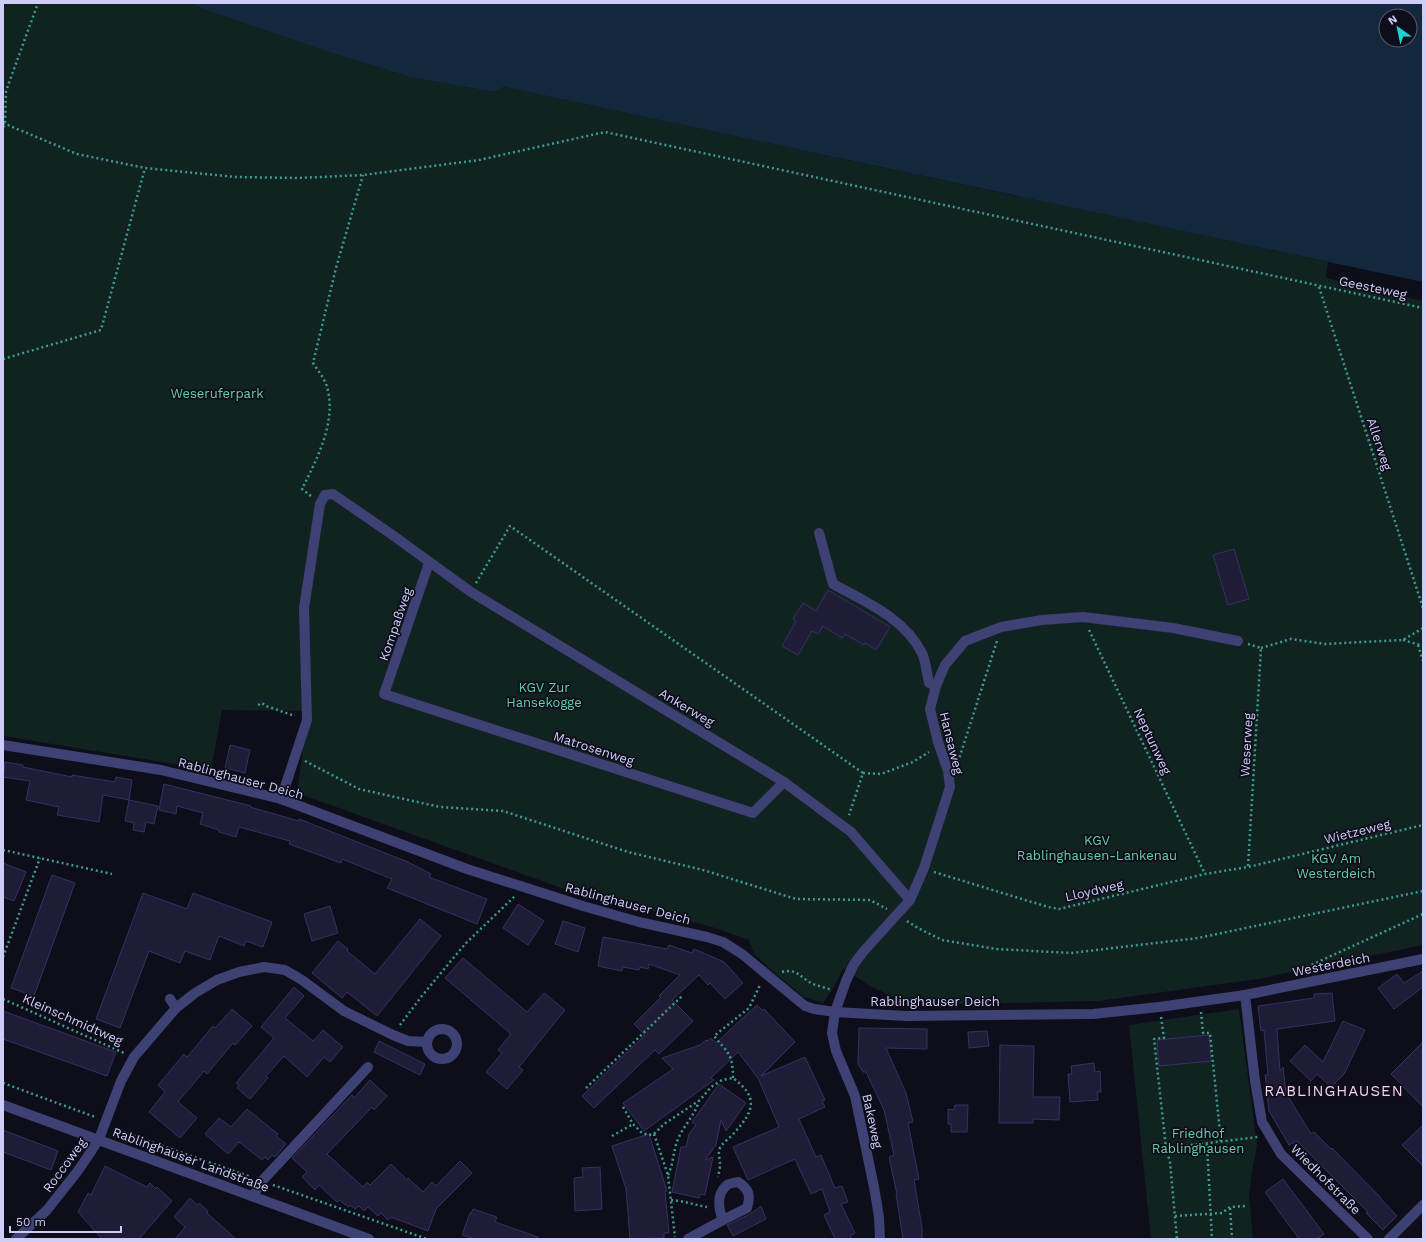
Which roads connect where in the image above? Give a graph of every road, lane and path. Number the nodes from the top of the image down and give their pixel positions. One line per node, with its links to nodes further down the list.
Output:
1 (38, 3): 2 (path)
2 (4, 125): 3 (path, Geesteweg)
3 (145, 168): 4 (path, Geesteweg); 7 (path)
4 (363, 175): 5 (path, Geesteweg); 8 (path)
5 (1319, 286): 6 (path, Geesteweg); 12 (path, Allerweg)
6 (1423, 308)
7 (3, 359)
8 (320, 504): 10 (street, Ankerweg); 25 (street)
9 (820, 533): 22 (street)
10 (429, 563): 11 (street, Ankerweg); 23 (street, Kompaßweg)
11 (471, 592): 30 (path); 31 (street, Ankerweg)
12 (1423, 608)
13 (1083, 617): 14 (street, Hansaweg); 17 (street, Hansaweg); 40 (path, Neptunweg)
14 (1001, 627): 22 (street, Hansaweg); 29 (path)
15 (1423, 628): 16 (path)
16 (1403, 640): 18 (path); 20 (path)
17 (1238, 641): 20 (path)
18 (1418, 644): 19 (path); 21 (path)
19 (1423, 646)
20 (1261, 648): 37 (path, Weserweg)
21 (1423, 661)
22 (936, 686): 27 (street, Hansaweg)
23 (384, 694): 31 (street, Matrosenweg)
24 (258, 705): 25 (path)
25 (307, 720): 28 (street)
26 (3, 745): 32 (street, Rablinghauser Deich)
27 (939, 747): 30 (path); 38 (street, Hansaweg)
28 (295, 756): 32 (street); 44 (path)
29 (957, 766)
30 (863, 773): 34 (path)
31 (784, 782): 34 (street, Ankerweg)
32 (281, 799): 41 (street, Rablinghauser Deich)
33 (1423, 825): 37 (path, Wietzeweg)
34 (851, 832): 43 (street, Ankerweg)
35 (3, 850): 36 (path)
36 (40, 858): 39 (path); 46 (path)
37 (1248, 867): 40 (path, Lloydweg)
38 (924, 868): 40 (path, Lloydweg); 43 (street, Hansaweg)
39 (112, 874)
40 (1205, 874)
41 (524, 888): 49 (street, Rablinghauser Deich); 60 (path)
42 (1423, 891): 44 (path)
43 (910, 900): 44 (street, Hansaweg)
44 (897, 914): 51 (street, Hansaweg)
45 (1423, 914): 48 (path)
46 (3, 957)
47 (1423, 959): 52 (street, Westerdeich)
48 (1295, 972)
49 (771, 978): 51 (path); 57 (street, Rablinghauser Deich)
50 (758, 989): 64 (path)
51 (841, 993): 57 (street, Hansaweg)
52 (1245, 995): 57 (street, Rablinghauser Deich); 73 (street, Wiedhofstraße)
53 (682, 996): 66 (path)
54 (3, 999): 62 (path, Kleinschmidtweg)
55 (170, 999): 56 (street)
56 (176, 1008): 60 (street, Roccoweg); 62 (street, Roccoweg)
57 (835, 1012): 96 (street, Bakeweg)
58 (1201, 1017): 76 (path)
59 (1162, 1023): 78 (path)
60 (393, 1035): 61 (street, Roccoweg)
61 (427, 1042)
62 (134, 1057): 70 (street, Roccoweg)
63 (368, 1067): 80 (street)
64 (733, 1078): 67 (path); 81 (path)
65 (3, 1083): 70 (path)
66 (586, 1088)
67 (700, 1100): 72 (path); 79 (path)
68 (3, 1105): 75 (street, Rablinghauser Landstraße)
69 (623, 1107): 71 (path)
70 (106, 1122): 75 (street, Roccoweg); 80 (path)
71 (633, 1124): 72 (path); 74 (path)
72 (654, 1134): 79 (path)
73 (1269, 1134): 76 (path); 100 (street, Wiedhofstraße)
74 (612, 1136)
75 (98, 1139): 82 (street, Rablinghauser Landstraße); 91 (street, Roccoweg)
76 (1221, 1142): 77 (path)
77 (1207, 1144): 78 (path); 88 (path)
78 (1166, 1148): 89 (path)
79 (668, 1175): 83 (path)
80 (262, 1181): 82 (street); 93 (path)
81 (723, 1190): 87 (street); 90 (street)
82 (253, 1196): 92 (street, Rablinghauser Landstraße)
83 (671, 1200): 87 (path); 94 (path)
84 (1423, 1205): 101 (street)
85 (1245, 1206): 86 (path)
86 (1230, 1207): 88 (path); 99 (path)
87 (719, 1209): 90 (street)
88 (1211, 1214): 89 (path); 98 (path)
89 (1175, 1216): 97 (path)
90 (723, 1220): 95 (street)
91 (16, 1239)
92 (369, 1239)
93 (427, 1239)
94 (676, 1239)
95 (688, 1239)
96 (880, 1239)
97 (1178, 1239)
98 (1212, 1239)
99 (1232, 1239)
100 (1368, 1239)
101 (1388, 1239)

